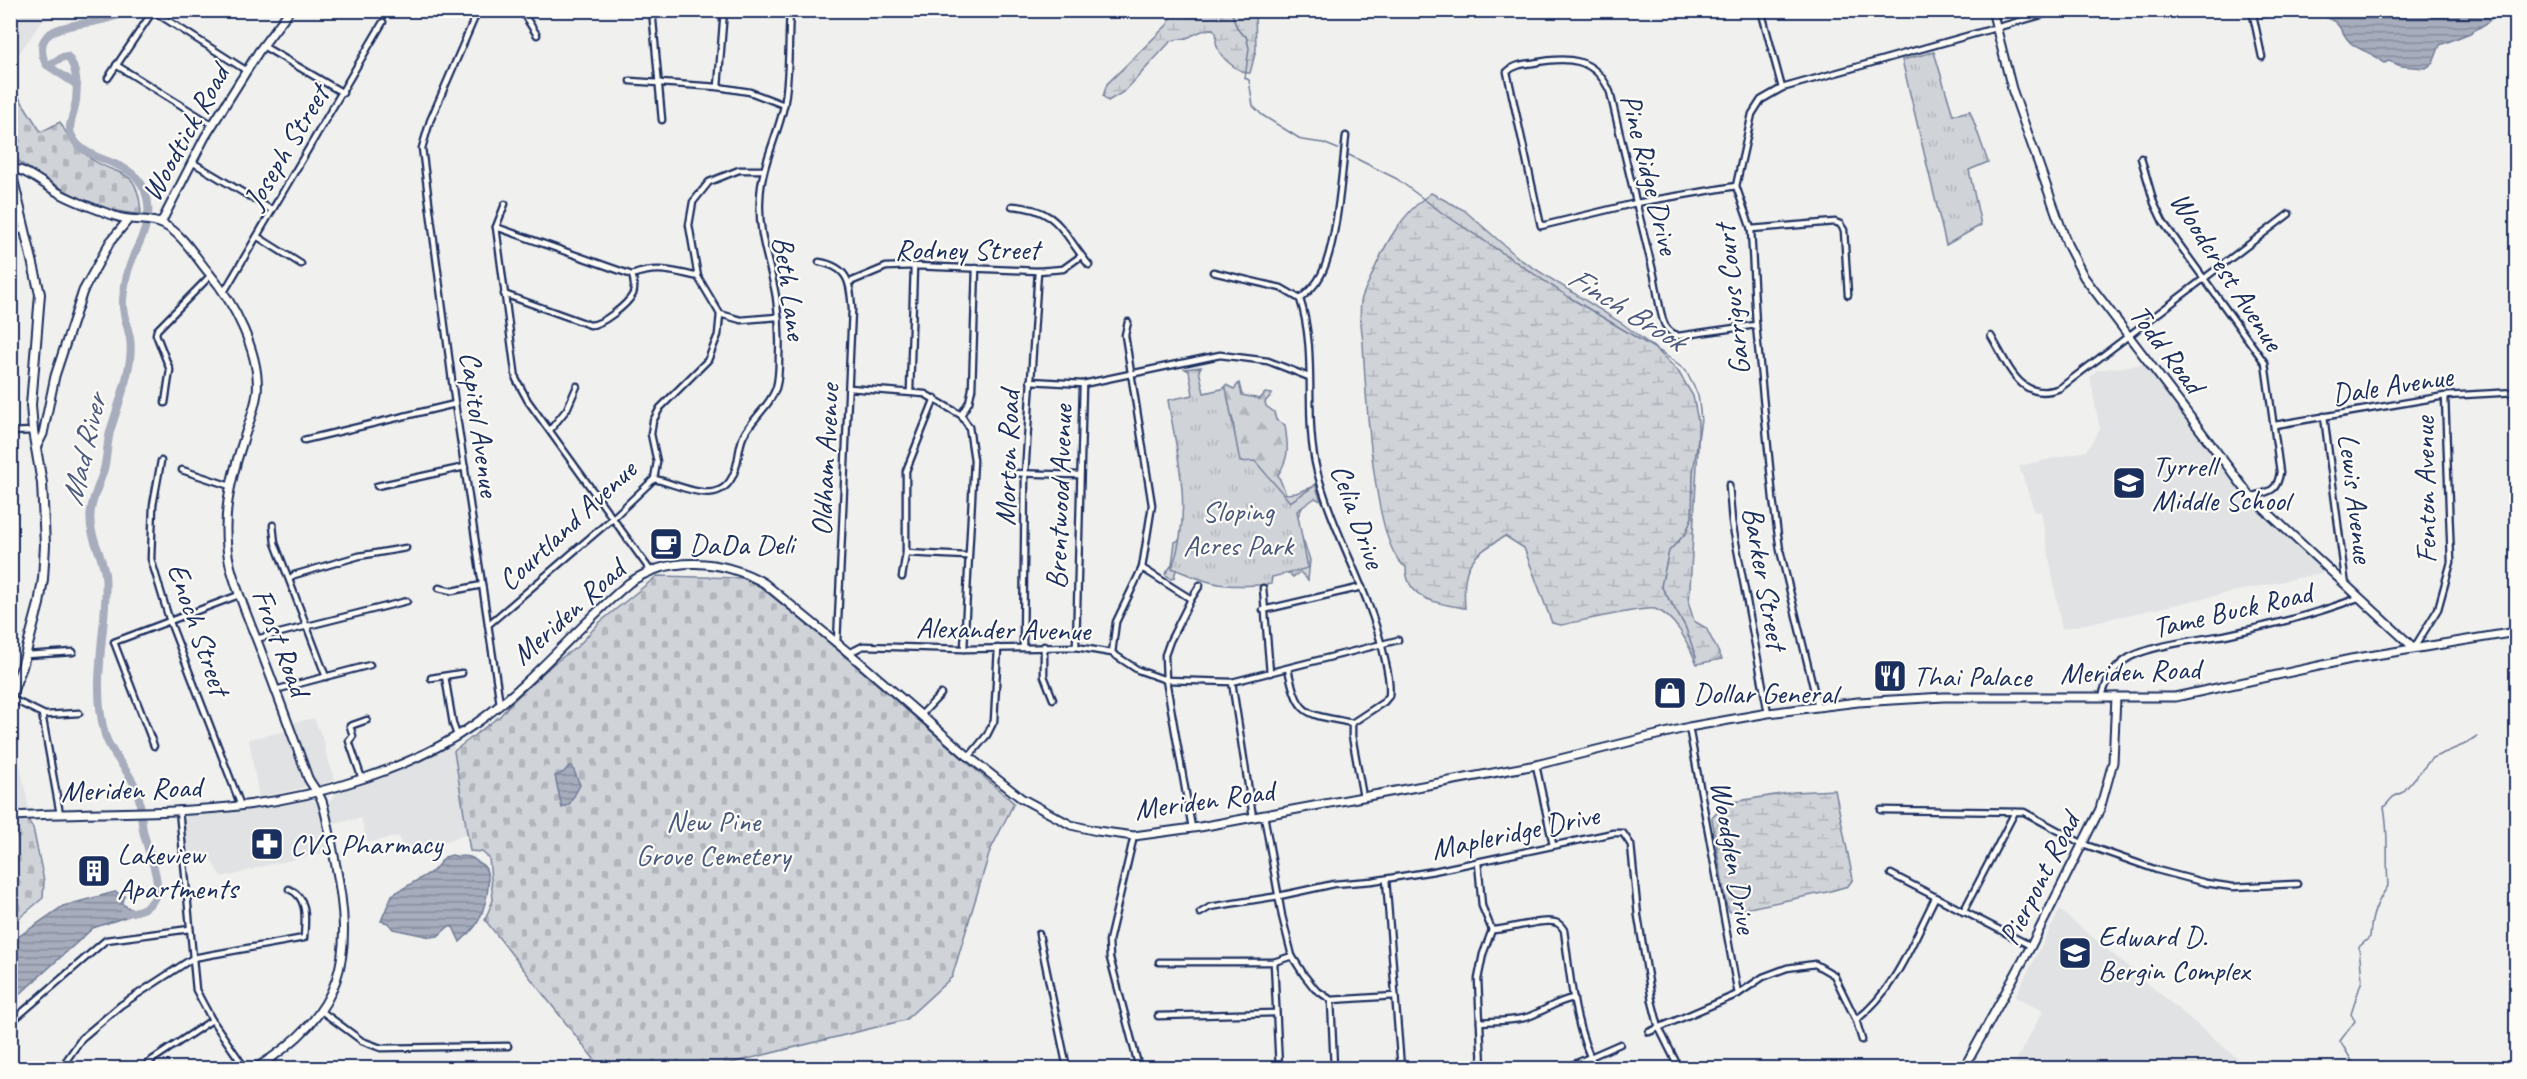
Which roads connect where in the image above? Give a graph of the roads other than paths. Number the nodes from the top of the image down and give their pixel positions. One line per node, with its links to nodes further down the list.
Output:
1 (290, 10): 15 (main road, Woodtick Road)
2 (478, 10): 80 (street, Capitol Avenue)
3 (521, 10): 14 (street)
4 (652, 10): 21 (street)
5 (724, 10): 22 (street)
6 (790, 10): 25 (street, Beth Lane)
7 (1761, 10): 23 (street)
8 (1992, 10): 13 (main road, Todd Road)
9 (2059, 10): 13 (street, Garrigus Court)
10 (2252, 10): 16 (street)
11 (153, 11): 17 (street); 18 (street)
12 (383, 22): 24 (street, Joseph Street)
13 (1997, 29): 23 (street, Garrigus Court); 67 (main road, Todd Road)
14 (537, 35)
15 (263, 46): 18 (main road, Woodtick Road); 24 (street)
16 (2262, 57)
17 (116, 65): 19 (street); 27 (street)
18 (247, 71): 27 (main road, Woodtick Road)
19 (108, 78)
20 (630, 81): 21 (street)
21 (658, 85): 22 (street); 26 (street)
22 (718, 87): 25 (street)
23 (1782, 88): 33 (street, Garrigus Court)
24 (343, 93): 37 (street, Joseph Street)
25 (784, 105): 32 (street, Beth Lane)
26 (662, 120)
27 (213, 125): 30 (main road, Woodtick Road)
28 (1346, 136): 62 (street)
29 (2141, 158): 57 (street, Woodcrest Avenue)
30 (192, 162): 37 (street); 40 (main road, Woodtick Road)
31 (11, 167): 39 (main road); 42 (main road)
32 (763, 170): 56 (street); 64 (street, Beth Lane)
33 (1736, 186): 34 (street); 43 (street, Garrigus Court)
34 (1636, 203): 34 (street, Pine Ridge Drive); 66 (street, Pine Ridge Drive)
35 (505, 204): 41 (street)
36 (1012, 206): 46 (street)
37 (272, 210): 45 (street, Joseph Street)
38 (2289, 214): 57 (street)
39 (128, 220): 40 (main road, Woodtick Road); 88 (main road, Woodtick Road)
40 (161, 223): 54 (main road, Frost Road)
41 (496, 227): 55 (street); 60 (street)
42 (26, 230): 44 (street); 85 (main road)
43 (1750, 230): 61 (street); 66 (street, Garrigus Court)
44 (10, 231)
45 (258, 237): 48 (street); 59 (street, Joseph Street)
46 (1081, 256): 49 (street); 52 (street, Rodney Street)
47 (819, 262): 58 (street)
48 (301, 264)
49 (1089, 265)
50 (914, 266): 51 (street, Rodney Street); 58 (street, Rodney Street); 75 (street)
51 (976, 268): 52 (street, Rodney Street); 81 (street)
52 (1038, 271): 71 (street, Morton Road)
53 (1212, 272): 62 (street)
54 (211, 275): 59 (main road, Frost Road); 79 (street)
55 (632, 275): 56 (street); 60 (street)
56 (698, 277): 63 (street)
57 (2204, 279): 67 (street); 83 (street, Woodcrest Avenue)
58 (850, 282): 74 (street, Oldham Avenue)
59 (224, 292): 97 (main road, Frost Road)
60 (504, 294): 84 (street)
61 (1848, 294)
62 (1300, 299): 70 (street, Celia Drive)
63 (720, 314): 64 (street); 95 (street, Courtland Avenue)
64 (778, 317): 95 (street, Beth Lane)
65 (1128, 322): 69 (street)
66 (1756, 325): 154 (street, Garrigus Court)
67 (2128, 334): 68 (street); 99 (main road, Todd Road)
68 (1991, 336)
69 (1130, 374): 70 (street); 72 (street); 105 (street)
70 (1309, 377): 111 (street, Celia Drive)
71 (1030, 381): 72 (street); 93 (street, Morton Road)
72 (1083, 384): 94 (street, Brentwood Avenue)
73 (576, 386): 84 (street)
74 (849, 388): 75 (street); 126 (street, Oldham Avenue)
75 (910, 391): 78 (street)
76 (2517, 392): 77 (street, Dale Avenue)
77 (2445, 396): 82 (street, Dale Avenue); 132 (street, Fenton Avenue)
78 (935, 398): 81 (street); 103 (street)
79 (165, 403)
80 (455, 404): 87 (street); 90 (street, Capitol Avenue)
81 (961, 415): 104 (street)
82 (2325, 416): 83 (street, Dale Avenue); 112 (street, Lewis Avenue)
83 (2275, 425): 99 (street, Woodcrest Avenue)
84 (550, 430): 100 (street)
85 (33, 431): 86 (street); 88 (main road)
86 (10, 432)
87 (304, 440)
88 (36, 448): 137 (main road, Woodtick Road)
89 (161, 461): 120 (street, Enoch Street)
90 (465, 466): 98 (street); 109 (street, Capitol Avenue)
91 (182, 470): 97 (street)
92 (1006, 473): 93 (street)
93 (1026, 474): 94 (street); 128 (street, Morton Road)
94 (1079, 475): 130 (street, Brentwood Avenue)
95 (654, 479): 100 (street, Courtland Avenue)
96 (1729, 485): 156 (street, Barker Street)
97 (230, 486): 115 (main road, Frost Road)
98 (377, 486)
99 (2251, 497): 112 (main road, Todd Road)
100 (614, 518): 106 (street); 121 (street, Courtland Avenue)
101 (273, 525): 108 (street)
102 (406, 548): 108 (street)
103 (906, 554): 104 (street); 107 (street)
104 (968, 556): 133 (street)
105 (1142, 568): 117 (street); 136 (street)
106 (650, 570): 126 (main road, Meriden Road); 153 (main road, Meriden Road)
107 (902, 577)
108 (290, 579): 122 (street)
109 (482, 585): 113 (street); 121 (street, Capitol Avenue)
110 (1200, 585): 117 (street)
111 (1362, 586): 119 (street); 127 (street, Celia Drive)
112 (2347, 586): 116 (main road, Todd Road)
113 (439, 588)
114 (1263, 588): 119 (street)
115 (239, 595): 120 (street); 124 (main road, Frost Road)
116 (2358, 598): 132 (main road, Todd Road); 150 (street, Tame Buck Road)
117 (1191, 599): 145 (street)
118 (407, 601): 122 (street)
119 (1263, 610): 141 (street)
120 (170, 622): 163 (street); 169 (street, Enoch Street)
121 (488, 625): 153 (street, Capitol Avenue)
122 (308, 627): 124 (street); 143 (street)
123 (2517, 632): 132 (main road, Meriden Road)
124 (256, 639): 147 (main road, Frost Road)
125 (1398, 640): 127 (street, Alexander Avenue)
126 (837, 643): 135 (main road, Meriden Road)
127 (1381, 644): 139 (street, Alexander Avenue); 160 (street, Celia Drive)
128 (1023, 646): 129 (street, Alexander Avenue); 131 (street, Alexander Avenue)
129 (1044, 646): 130 (street, Alexander Avenue); 152 (street)
130 (1076, 647): 136 (street, Alexander Avenue)
131 (998, 648): 133 (street, Alexander Avenue); 164 (street)
132 (2414, 648): 151 (main road, Meriden Road)
133 (964, 649): 135 (street, Alexander Avenue)
134 (73, 652): 137 (street)
135 (849, 653): 158 (main road, Meriden Road)
136 (1112, 653): 145 (street, Alexander Avenue)
137 (26, 655): 149 (main road, Woodtick Road)
138 (370, 665): 143 (street)
139 (1288, 669): 141 (street, Alexander Avenue); 160 (street)
140 (462, 673): 142 (street)
141 (1270, 673): 146 (street, Alexander Avenue)
142 (445, 675): 144 (street); 162 (street)
143 (326, 677): 147 (street)
144 (431, 678)
145 (1166, 680): 146 (street, Alexander Avenue); 177 (street)
146 (1232, 682): 176 (street)
147 (275, 690): 167 (main road, Frost Road)
148 (941, 694): 158 (street)
149 (10, 697): 157 (street)
150 (2102, 697): 151 (main road, Meriden Road); 154 (main road, Meriden Road)
151 (2116, 698): 179 (main road, Pierpont Road)
152 (1053, 699)
153 (500, 704): 162 (main road, Meriden Road)
154 (1818, 707): 156 (main road, Meriden Road)
155 (79, 713): 157 (street)
156 (1768, 713): 161 (main road, Meriden Road)
157 (42, 714): 173 (street)
158 (921, 715): 164 (main road, Meriden Road)
159 (367, 720): 166 (street)
160 (1352, 723): 168 (street)
161 (1689, 728): 165 (main road, Meriden Road); 198 (street, Woodglen Drive)
162 (458, 735): 166 (main road, Meriden Road)
163 (154, 746)
164 (969, 757): 178 (main road, Meriden Road)
165 (1536, 765): 168 (main road, Meriden Road); 180 (street)
166 (362, 779): 167 (main road, Meriden Road)
167 (316, 791): 169 (main road, Meriden Road); 202 (main road, Frost Road)
168 (1363, 797): 175 (main road, Meriden Road)
169 (241, 806): 170 (main road, Meriden Road)
170 (179, 810): 173 (main road, Meriden Road); 190 (street)
171 (1881, 810): 172 (street)
172 (2015, 812): 179 (street); 188 (street)
173 (60, 814): 174 (main road, Meriden Road)
174 (10, 816)
175 (1264, 816): 176 (main road, Meriden Road); 186 (street)
176 (1253, 817): 177 (main road, Meriden Road)
177 (1191, 828): 178 (main road, Meriden Road)
178 (1134, 836): 222 (street)
179 (2083, 844): 184 (street); 193 (main road, Pierpont Road)
180 (1552, 845): 181 (street, Mapleridge Drive); 209 (street, Mapleridge Drive)
181 (1478, 862): 183 (street, Mapleridge Drive); 191 (street)
182 (1892, 874): 187 (street)
183 (1386, 879): 186 (street, Mapleridge Drive); 199 (street)
184 (2297, 884)
185 (289, 889): 195 (street)
186 (1279, 896): 189 (street, Mapleridge Drive); 194 (street)
187 (1935, 898): 188 (street); 206 (street)
188 (1963, 912): 193 (street)
189 (1200, 913)
190 (190, 929): 195 (street); 208 (street)
191 (1492, 930): 200 (street); 207 (street)
192 (1039, 934): 221 (street)
193 (2031, 946): 230 (main road, Pierpont Road)
194 (1292, 956): 197 (street); 201 (street)
195 (193, 958): 205 (street); 217 (street)
196 (1159, 962): 197 (street)
197 (1274, 962): 203 (street)
198 (1738, 994): 206 (street); 209 (street)
199 (1395, 996): 201 (street); 225 (street)
200 (1574, 998): 207 (street); 214 (street)
201 (1331, 999): 224 (street)
202 (320, 1010): 213 (street); 220 (main road, Frost Road)
203 (1276, 1013): 204 (street); 223 (street)
204 (1158, 1016)
205 (212, 1020): 218 (street); 219 (street)
206 (1856, 1020): 211 (street)
207 (1480, 1022): 226 (street)
208 (10, 1023)
209 (1659, 1028): 210 (street); 229 (street, Mapleridge Drive)
210 (1649, 1032)
211 (1862, 1040)
212 (1620, 1044): 214 (street)
213 (508, 1046)
214 (1590, 1057): 227 (street); 228 (street)
215 (10, 1066): 216 (street)
216 (15, 1068)
217 (61, 1068)
218 (143, 1068)
219 (245, 1068)
220 (256, 1068)
221 (1066, 1068)
222 (1139, 1068)
223 (1279, 1068)
224 (1334, 1068)
225 (1401, 1068)
226 (1482, 1068)
227 (1565, 1068)
228 (1596, 1068)
229 (1679, 1068)
230 (1964, 1068)

